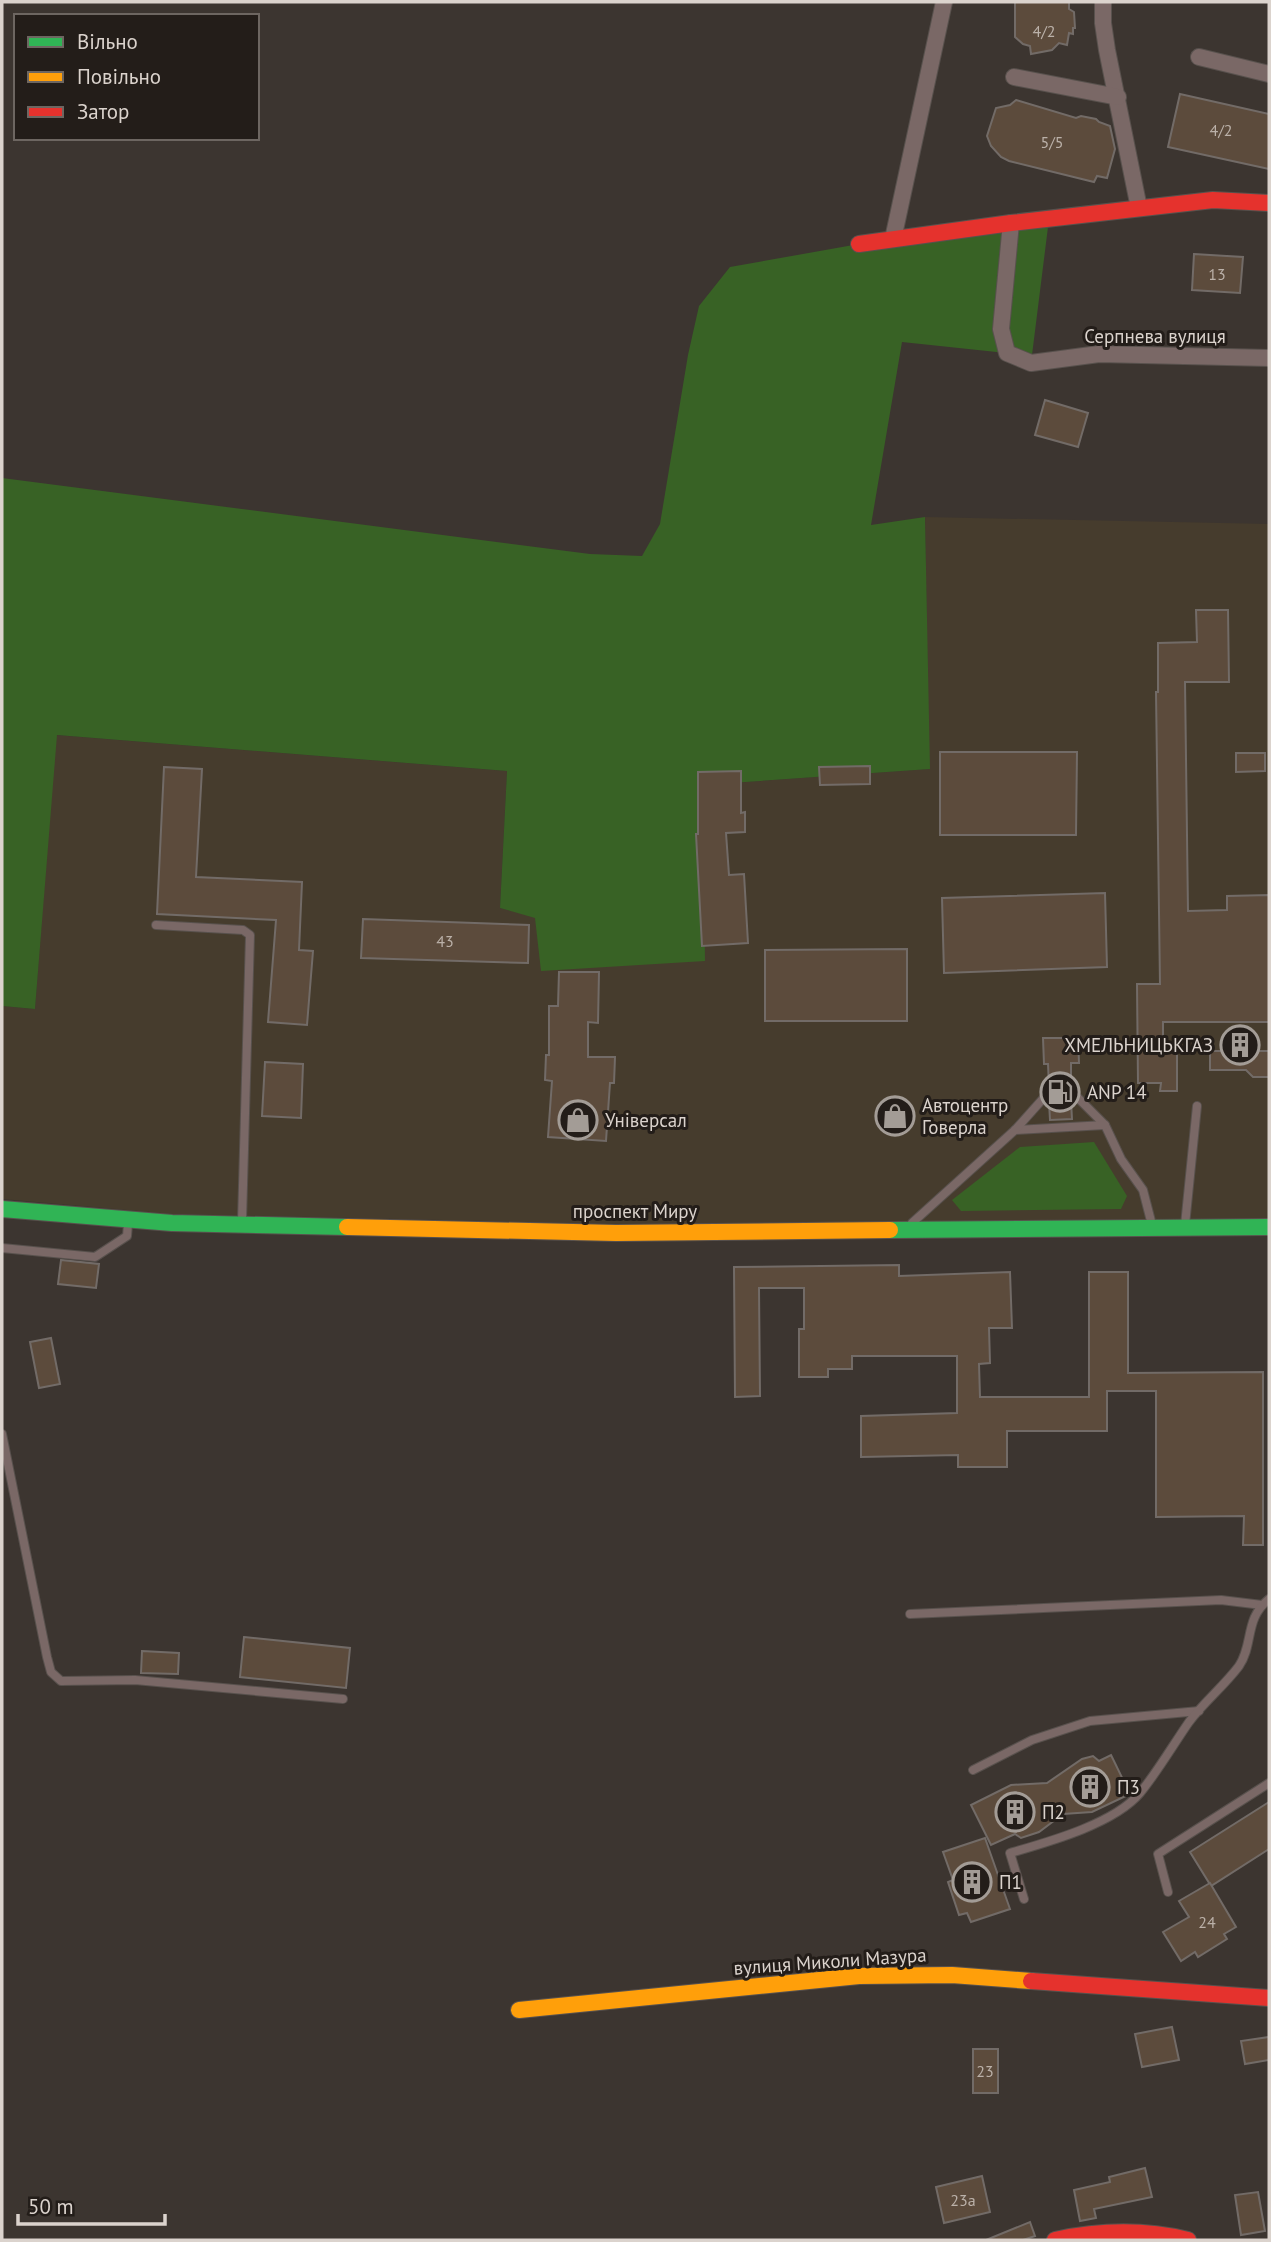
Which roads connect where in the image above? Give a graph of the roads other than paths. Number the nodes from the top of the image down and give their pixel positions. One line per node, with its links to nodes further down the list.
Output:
1 (944, 2): 10 (street)
2 (1103, 2): 6 (street)
3 (1199, 57): 4 (street)
4 (1269, 74)
5 (1014, 76): 6 (street)
6 (1118, 97): 8 (street)
7 (1269, 203): 8 (street)
8 (1139, 208): 9 (street)
9 (1011, 223): 10 (street); 12 (street, Серпнева вулиця)
10 (894, 239): 11 (street)
11 (859, 244)
12 (1269, 358)
13 (156, 925): 21 (lane)
14 (1071, 1091): 17 (lane)
15 (1049, 1092): 18 (lane)
16 (1197, 1106): 24 (lane)
17 (1105, 1125): 18 (lane); 23 (lane)
18 (1015, 1130): 25 (lane)
19 (2, 1209): 20 (street, проспект Миру)
20 (128, 1219): 21 (street, проспект Миру); 26 (lane)
21 (242, 1224): 25 (street, проспект Миру)
22 (1269, 1227): 24 (street, проспект Миру)
23 (1153, 1228): 24 (street, проспект Миру); 25 (street, проспект Миру)
24 (1184, 1228)
25 (905, 1230)
26 (2, 1248)
27 (2, 1434): 30 (lane)
28 (1266, 1602): 29 (lane); 31 (lane)
29 (910, 1614)
30 (343, 1699)
31 (1199, 1712): 32 (lane); 35 (lane)
32 (973, 1770)
33 (1269, 1783): 34 (lane)
34 (1168, 1892)
35 (1024, 1899)
36 (1269, 1998): 37 (street, вулиця Миколи Мазура)
37 (519, 2010)
38 (1055, 2240): 39 (street)
39 (1188, 2240)

